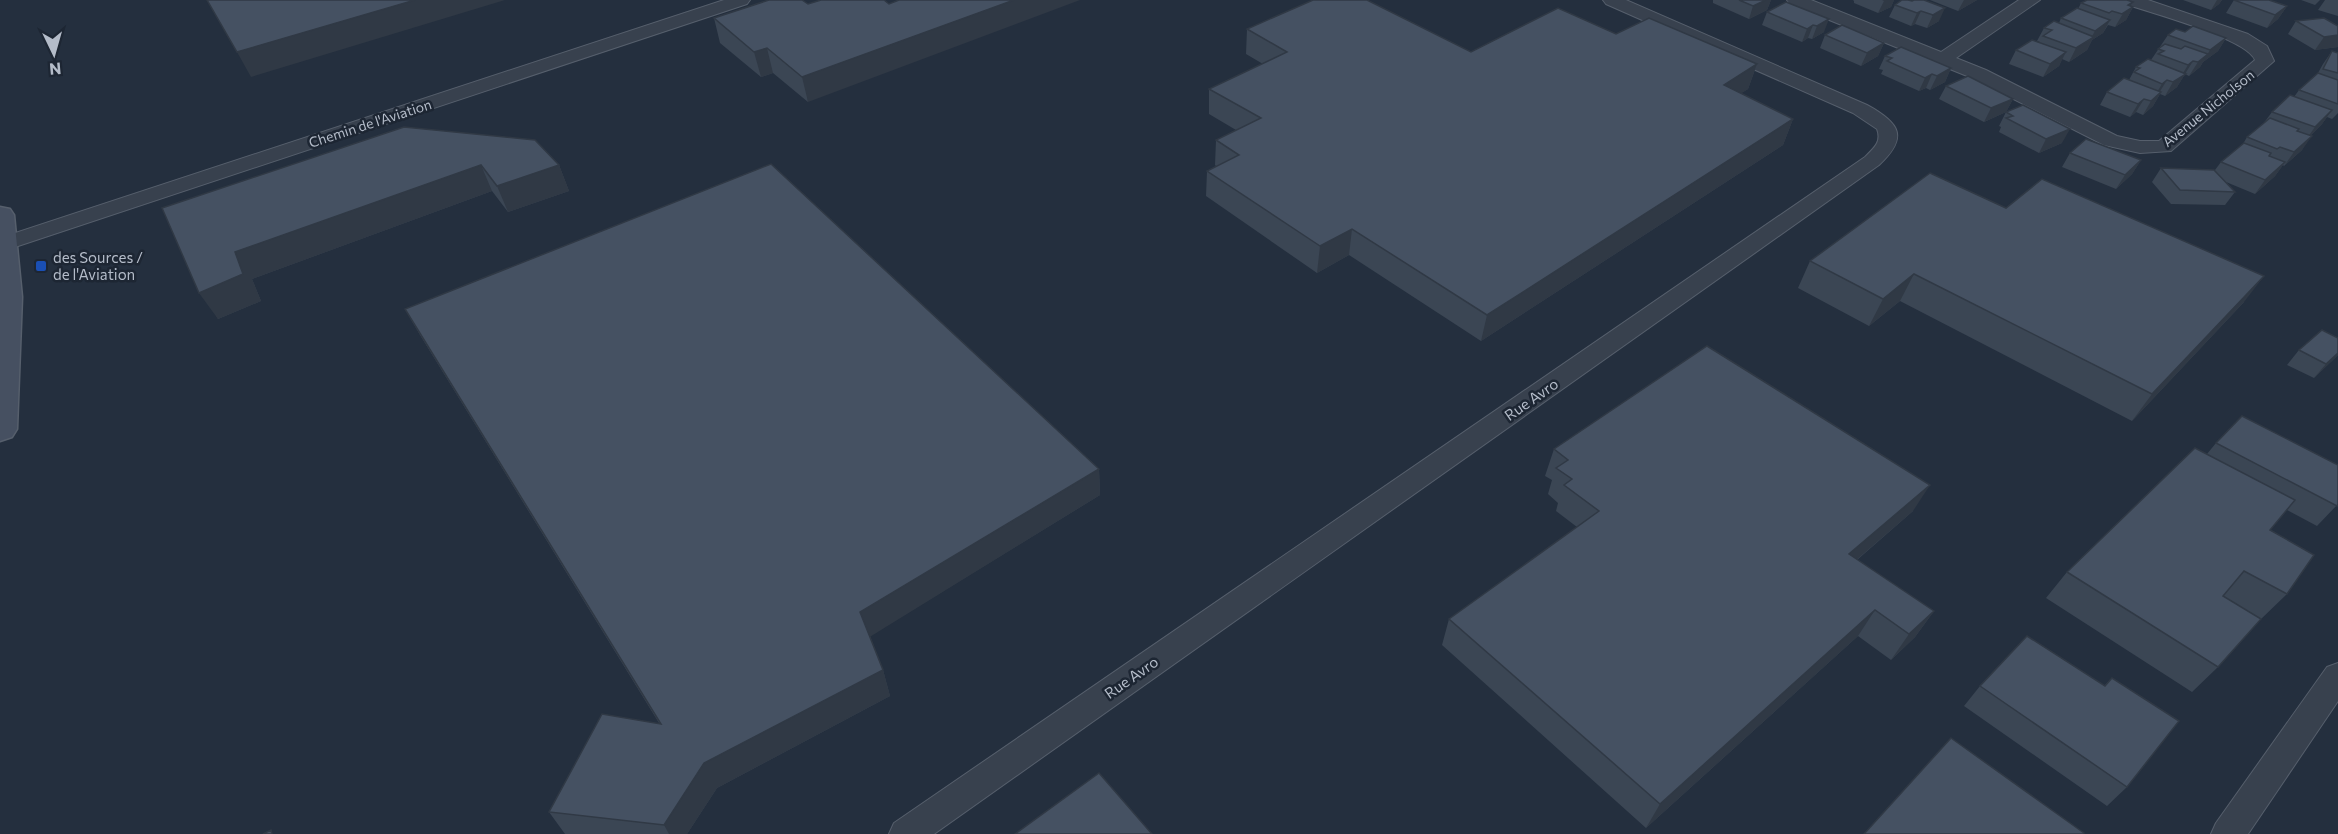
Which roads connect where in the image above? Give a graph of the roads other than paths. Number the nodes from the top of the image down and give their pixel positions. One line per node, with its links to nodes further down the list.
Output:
1 (741, 0): 8 (street, Chemin de l'Aviation)
2 (1612, 0): 11 (street, Rue Avro)
3 (1796, 0): 6 (street, Avenue Nicholson)
4 (2031, 0): 6 (street)
5 (2131, 0): 6 (street, Avenue Nicholson)
6 (1943, 59)
7 (0, 215): 8 (main road)
8 (2, 245): 9 (main road)
9 (0, 429)
10 (2338, 676): 12 (street)
11 (906, 834)
12 (2228, 834)

